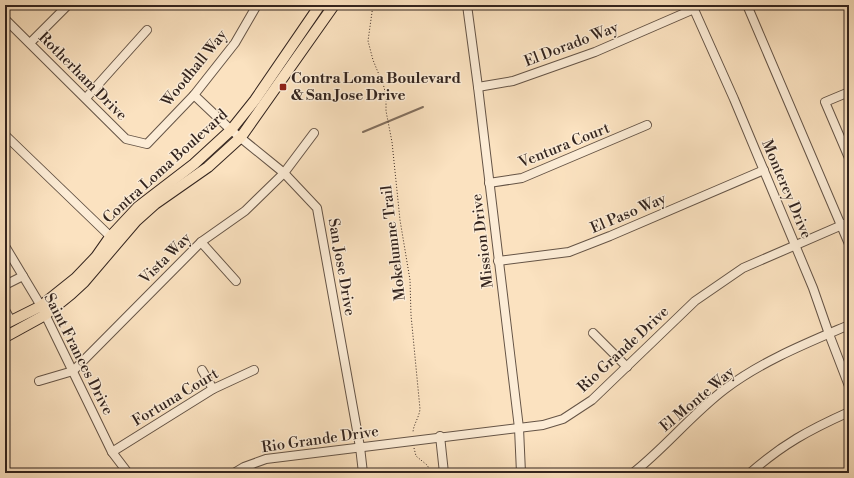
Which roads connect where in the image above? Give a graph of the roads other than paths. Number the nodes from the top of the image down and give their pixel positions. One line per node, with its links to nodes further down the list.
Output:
1 (68, 5): 10 (street)
2 (257, 5): 13 (street, Woodhall Way)
3 (320, 5): 16 (main road, Contra Loma Boulevard)
4 (334, 5): 19 (main road, Contra Loma Boulevard)
5 (467, 5): 11 (street, Mission Drive)
6 (746, 5): 25 (street)
7 (693, 7): 11 (street, El Dorado Way); 22 (street, Monterey Drive)
8 (5, 18): 10 (street, Rotherham Drive)
9 (147, 30): 14 (street)
10 (30, 43): 14 (street, Rotherham Drive)
11 (478, 88): 24 (street, Mission Drive)
12 (849, 92): 21 (street)
13 (194, 94): 16 (street, San Jose Drive); 20 (street, Woodhall Way)
14 (86, 98): 20 (street, Rotherham Drive)
15 (647, 125): 24 (street, Ventura Court)
16 (231, 130): 19 (street, San Jose Drive); 26 (main road, Contra Loma Boulevard)
17 (314, 134): 23 (street, Vista Way)
18 (5, 135): 26 (street)
19 (241, 137): 23 (street, San Jose Drive); 28 (main road, Contra Loma Boulevard)
20 (147, 144)
21 (849, 158)
22 (764, 170): 30 (street, Monterey Drive); 32 (street, El Paso Way)
23 (284, 173): 27 (street, Vista Way); 53 (street, San Jose Drive)
24 (489, 183): 32 (street, Mission Drive)
25 (845, 224): 29 (street); 30 (street, Rio Grande Drive)
26 (110, 237): 28 (street); 37 (main road, Contra Loma Boulevard)
27 (201, 242): 34 (street); 46 (street, Vista Way)
28 (118, 244): 37 (main road, Contra Loma Boulevard)
29 (849, 244)
30 (795, 245): 41 (street, Monterey Drive); 43 (street, Rio Grande Drive)
31 (5, 246): 33 (street, Saint Frances Drive)
32 (498, 261): 51 (street, Mission Drive)
33 (23, 276): 35 (street); 37 (street, Saint Frances Drive)
34 (236, 281)
35 (5, 285)
36 (5, 310): 38 (street)
37 (43, 311): 38 (main road, Contra Loma Boulevard); 42 (main road, Contra Loma Boulevard); 46 (street, Saint Frances Drive)
38 (8, 323)
39 (849, 325): 41 (street, El Monte Way)
40 (593, 333): 43 (street)
41 (829, 334): 48 (street, Monterey Drive); 60 (street, El Monte Way)
42 (5, 337)
43 (627, 367): 51 (street, Rio Grande Drive)
44 (202, 370): 49 (street)
45 (254, 370): 49 (street, Fortuna Court)
46 (73, 371): 47 (street); 54 (street, Saint Frances Drive)
47 (39, 381)
48 (849, 386)
49 (213, 389): 54 (street, Fortuna Court)
50 (849, 412): 61 (street)
51 (519, 428): 52 (street, Rio Grande Drive); 59 (street, Mission Drive)
52 (440, 436): 53 (street, Rio Grande Drive); 58 (street)
53 (360, 447): 56 (street, Rio Grande Drive); 57 (street, San Jose Drive)
54 (112, 452): 55 (street, Saint Frances Drive)
55 (128, 473)
56 (234, 473)
57 (363, 473)
58 (444, 473)
59 (521, 473)
60 (633, 473)
61 (750, 473)

